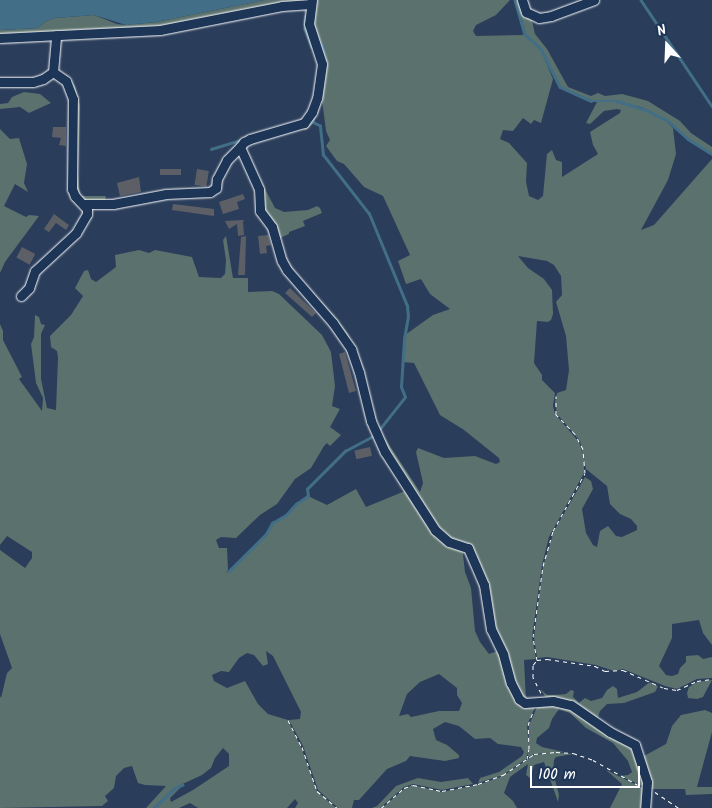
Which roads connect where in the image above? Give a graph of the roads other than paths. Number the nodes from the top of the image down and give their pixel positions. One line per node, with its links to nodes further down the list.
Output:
1 (522, 0): 2 (street)
2 (594, 0)
3 (311, 2): 4 (street); 8 (street)
4 (56, 35): 5 (street); 6 (street)
5 (0, 38)
6 (53, 72): 7 (street); 9 (street)
7 (0, 82)
8 (240, 147): 9 (street); 11 (street)
9 (83, 204): 10 (street)
10 (22, 296)
11 (645, 808)

